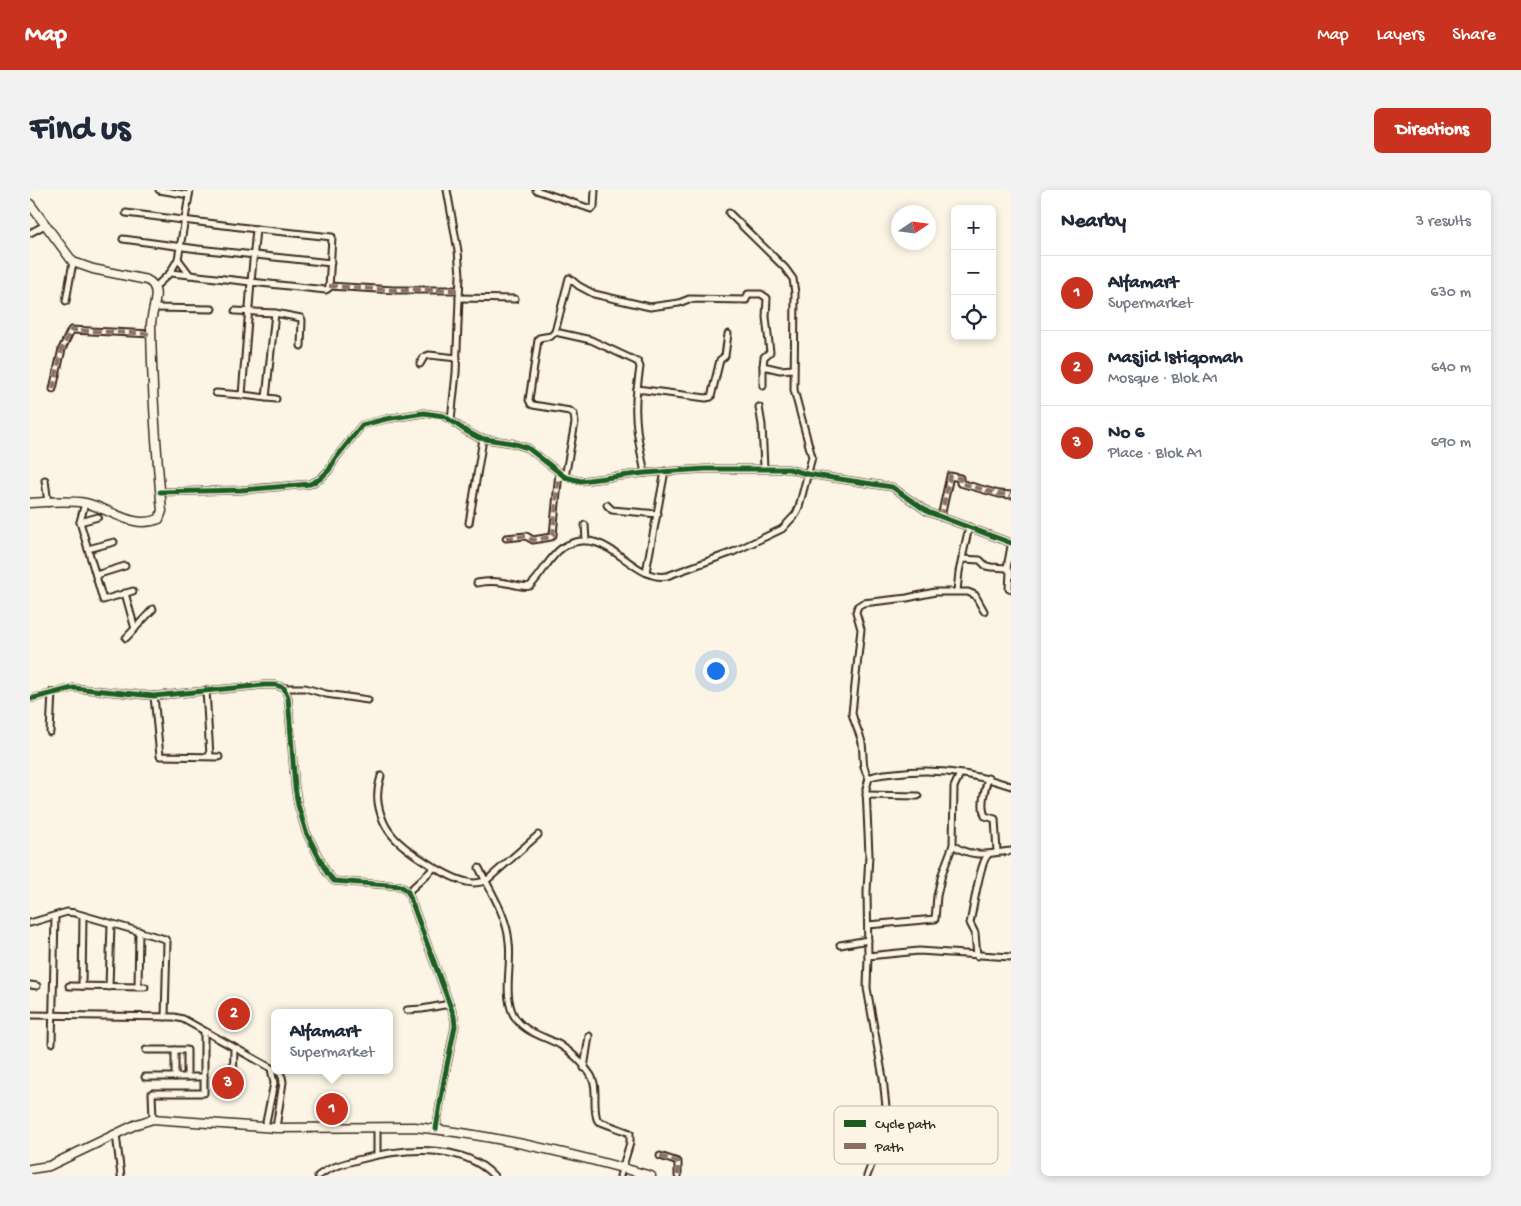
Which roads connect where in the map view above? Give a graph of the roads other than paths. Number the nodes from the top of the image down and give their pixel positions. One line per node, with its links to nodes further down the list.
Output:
1 (158, 190): 5 (street)
2 (447, 190): 24 (street)
3 (536, 190): 4 (street)
4 (595, 190)
5 (189, 192): 9 (street)
6 (30, 204): 10 (street)
7 (126, 213): 9 (street)
8 (728, 213): 40 (street)
9 (184, 221): 11 (street); 14 (street)
10 (45, 225): 12 (street); 17 (street)
11 (256, 229): 15 (street); 18 (street)
12 (30, 233)
13 (123, 239): 14 (street)
14 (181, 246): 15 (street); 16 (street)
15 (252, 255): 18 (street); 21 (street)
16 (178, 259): 19 (street); 20 (street)
17 (73, 262): 23 (street); 27 (street)
18 (330, 263): 22 (street)
19 (170, 273): 20 (street); 23 (street)
20 (190, 275): 21 (street)
21 (251, 282): 22 (street); 31 (street)
22 (329, 286): 24 (street)
23 (155, 287): 28 (street)
24 (459, 290): 25 (street)
25 (459, 298): 26 (street); 37 (street)
26 (515, 299)
27 (66, 301)
28 (153, 308): 29 (street); 34 (street)
29 (212, 309)
30 (235, 311): 31 (street)
31 (249, 311): 32 (street); 45 (street)
32 (275, 313): 36 (street); 46 (street)
33 (555, 332): 39 (street); 43 (street); 56 (street)
34 (152, 334): 42 (street); 58 (street)
35 (728, 334): 43 (street)
36 (301, 346)
37 (457, 358): 38 (street); 49 (street)
38 (420, 364)
39 (764, 366): 40 (street); 41 (street)
40 (793, 370): 55 (street)
41 (763, 386)
42 (53, 389)
43 (637, 389): 54 (street)
44 (216, 393): 45 (street)
45 (242, 395): 46 (street)
46 (266, 398): 47 (street)
47 (276, 399)
48 (759, 407): 51 (street)
49 (451, 420): 50 (street); 58 (street)
50 (483, 439): 53 (street); 68 (street)
51 (764, 468): 52 (street); 55 (street)
52 (665, 471): 54 (street); 64 (street)
53 (559, 472): 56 (street); 71 (street)
54 (645, 473): 56 (street)
55 (807, 474): 66 (street); 79 (street)
56 (565, 477)
57 (45, 480): 60 (street)
58 (160, 492): 61 (street)
59 (1011, 495): 66 (street)
60 (48, 503): 61 (street); 62 (street)
61 (85, 503): 67 (street)
62 (30, 504)
63 (607, 505): 64 (street)
64 (658, 514): 79 (street)
65 (98, 517): 67 (street)
66 (941, 517): 70 (street)
67 (80, 522): 75 (street)
68 (469, 523)
69 (585, 525): 72 (street)
70 (969, 527): 74 (street); 76 (street)
71 (506, 538)
72 (586, 541): 79 (street); 81 (street)
73 (114, 542): 75 (street)
74 (1011, 544): 78 (street)
75 (88, 549): 80 (street)
76 (962, 559): 78 (street); 84 (street)
77 (125, 566): 80 (street)
78 (1007, 568): 82 (street)
79 (646, 572)
80 (96, 575): 85 (street)
81 (477, 583)
82 (1009, 589)
83 (133, 591): 85 (street)
84 (957, 591): 87 (street); 101 (street)
85 (125, 593): 88 (street)
86 (153, 609): 88 (street)
87 (984, 612)
88 (135, 629): 89 (street)
89 (126, 638)
90 (284, 688): 91 (street); 95 (street); 114 (street)
91 (206, 690): 93 (street); 97 (street)
92 (52, 692): 93 (street); 94 (street); 96 (street)
93 (154, 696): 97 (street)
94 (30, 699)
95 (368, 700)
96 (50, 732)
97 (210, 756): 98 (street)
98 (219, 757)
99 (960, 774): 101 (street); 102 (street); 107 (street)
100 (381, 776): 111 (street)
101 (869, 778): 104 (street)
102 (988, 778): 103 (street); 109 (street)
103 (1011, 786)
104 (866, 795): 105 (street); 119 (street)
105 (918, 796)
106 (538, 835): 113 (street)
107 (953, 845): 110 (street); 119 (street)
108 (1011, 851): 109 (street)
109 (997, 852): 110 (street)
110 (988, 854): 124 (street)
111 (434, 868): 113 (street); 114 (street)
112 (479, 868): 113 (street)
113 (486, 881): 144 (street)
114 (408, 892): 133 (street)
115 (55, 916): 116 (street); 117 (street); 136 (street)
116 (83, 916): 118 (street); 129 (street)
117 (30, 923)
118 (111, 924): 120 (street); 130 (street)
119 (868, 925): 121 (street)
120 (139, 932): 131 (street); 137 (street)
121 (868, 940): 122 (street); 123 (street)
122 (840, 945)
123 (868, 956): 124 (street); 153 (street)
124 (977, 956): 125 (street)
125 (1011, 957)
126 (30, 985): 127 (street)
127 (37, 986)
128 (69, 986): 129 (street)
129 (82, 986): 130 (street)
130 (109, 987): 131 (street)
131 (138, 987): 132 (street)
132 (145, 987)
133 (450, 1004): 134 (street); 158 (street)
134 (407, 1010)
135 (30, 1016): 136 (street)
136 (53, 1016): 137 (street); 140 (street)
137 (165, 1017): 138 (street)
138 (204, 1032): 141 (street); 151 (street)
139 (589, 1036): 144 (street)
140 (52, 1043)
141 (234, 1048): 145 (street); 152 (street)
142 (146, 1050): 143 (street)
143 (174, 1050): 149 (street); 150 (street)
144 (584, 1068): 163 (street)
145 (271, 1069)
146 (272, 1074): 155 (street)
147 (280, 1074): 157 (street)
148 (145, 1077): 149 (street)
149 (175, 1077): 150 (street)
150 (187, 1077): 151 (street)
151 (204, 1077): 154 (street)
152 (233, 1091)
153 (885, 1106)
154 (153, 1119): 155 (street); 159 (street)
155 (266, 1127): 157 (street)
156 (377, 1127): 157 (street); 158 (street); 160 (street)
157 (276, 1128)
158 (436, 1129): 163 (street)
159 (116, 1134): 164 (street); 165 (street)
160 (377, 1154): 166 (street); 167 (street)
161 (660, 1156): 170 (street)
162 (871, 1164): 171 (street)
163 (622, 1168): 168 (street); 169 (street)
164 (30, 1169)
165 (121, 1176)
166 (318, 1176)
167 (494, 1176)
168 (620, 1176)
169 (651, 1176)
170 (678, 1176)
171 (867, 1176)

